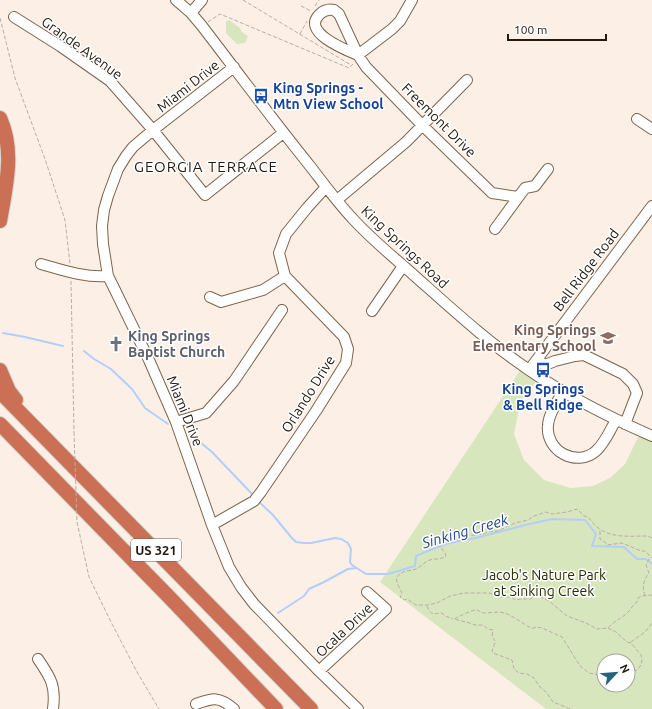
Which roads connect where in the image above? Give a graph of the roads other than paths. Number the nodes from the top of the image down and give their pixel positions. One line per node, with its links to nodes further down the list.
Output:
1 (176, 0): 4 (street, King Springs Road)
2 (202, 0): 4 (street)
3 (412, 0): 6 (street)
4 (191, 13): 7 (street, King Springs Road)
5 (14, 17): 13 (street, Grande Avenue)
6 (358, 56): 6 (street, Freemont Drive); 11 (street, Freemont Drive)
7 (234, 68): 13 (street, Miami Drive); 14 (street, King Springs Road)
8 (467, 80): 11 (street)
9 (0, 118): 20 (highway)
10 (637, 119): 12 (street)
11 (422, 125): 17 (street, Freemont Drive); 18 (street)
12 (652, 129)
13 (153, 130): 14 (street, Grande Avenue); 24 (street, Miami Drive)
14 (284, 133): 16 (street, King Springs Road)
15 (548, 170): 17 (street)
16 (326, 187): 18 (street, King Springs Road); 25 (street, Orlando Drive)
17 (518, 197): 21 (street)
18 (337, 200): 23 (street, King Springs Road)
19 (652, 206): 29 (street, Bell Ridge Road)
20 (0, 221)
21 (494, 229)
22 (41, 264): 24 (street)
23 (403, 266): 28 (street); 31 (street, King Springs Road)
24 (108, 276): 34 (street, Miami Drive)
25 (285, 276): 26 (street); 41 (street, Orlando Drive)
26 (210, 297)
27 (282, 310): 34 (street)
28 (372, 311)
29 (536, 360): 31 (street, Bell Ridge Road); 35 (street)
30 (0, 370): 39 (highway)
31 (529, 370): 33 (street, King Springs Road)
32 (0, 392): 39 (highway, US 321)
33 (564, 392): 35 (street, King Springs Road); 35 (street)
34 (176, 422): 41 (street, Miami Drive)
35 (621, 422): 38 (street, King Springs Road)
36 (0, 424): 40 (highway, US 321)
37 (0, 435): 40 (highway)
38 (652, 436)
39 (53, 446): 49 (highway, US 321)
40 (40, 465): 48 (highway, US 321)
41 (212, 525): 44 (street, Miami Drive)
42 (367, 592): 44 (street, Ocala Drive)
43 (38, 659): 46 (street)
44 (319, 672): 50 (street, Miami Drive)
45 (196, 704): 47 (street)
46 (53, 709)
47 (234, 709)
48 (276, 709)
49 (311, 709)
50 (358, 709)

